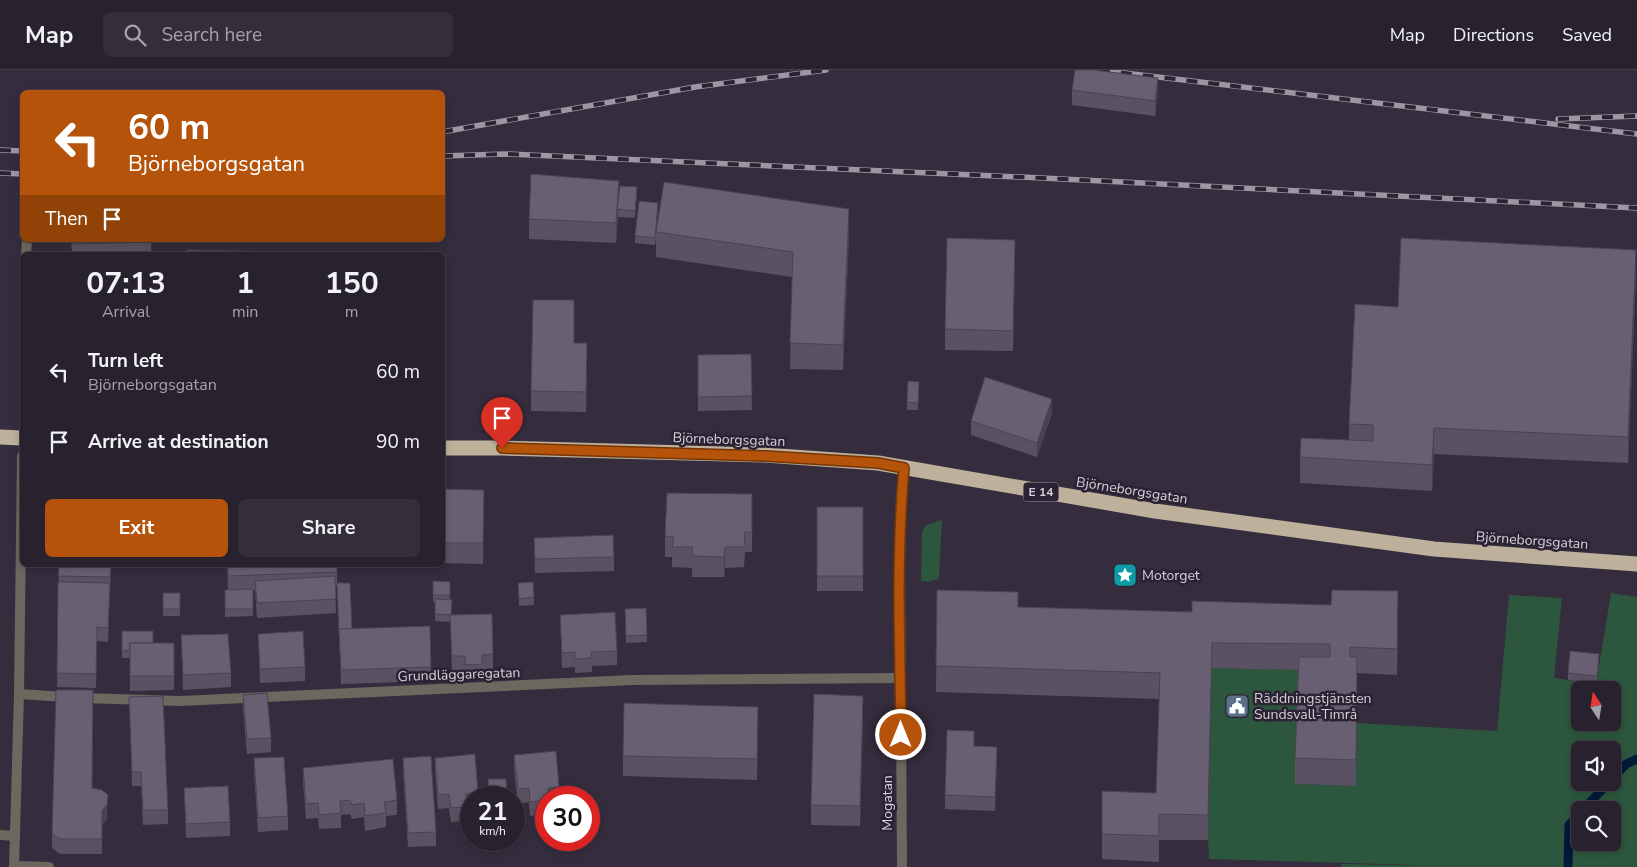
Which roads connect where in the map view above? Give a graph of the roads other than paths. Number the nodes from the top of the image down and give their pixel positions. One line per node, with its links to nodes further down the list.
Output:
1 (0, 437): 2 (highway)
2 (20, 438)
3 (445, 448): 4 (highway, Björneborgsgatan / E 14)
4 (904, 468): 5 (highway, Björneborgsgatan / E 14); 7 (street, Mogatan)
5 (1637, 564)
6 (21, 567): 8 (street)
7 (900, 678): 8 (street, Grundläggaregatan); 13 (street, Mogatan)
8 (19, 694): 10 (street)
9 (0, 835): 10 (street)
10 (15, 836): 11 (street)
11 (14, 866): 12 (street)
12 (49, 867)
13 (902, 867)

